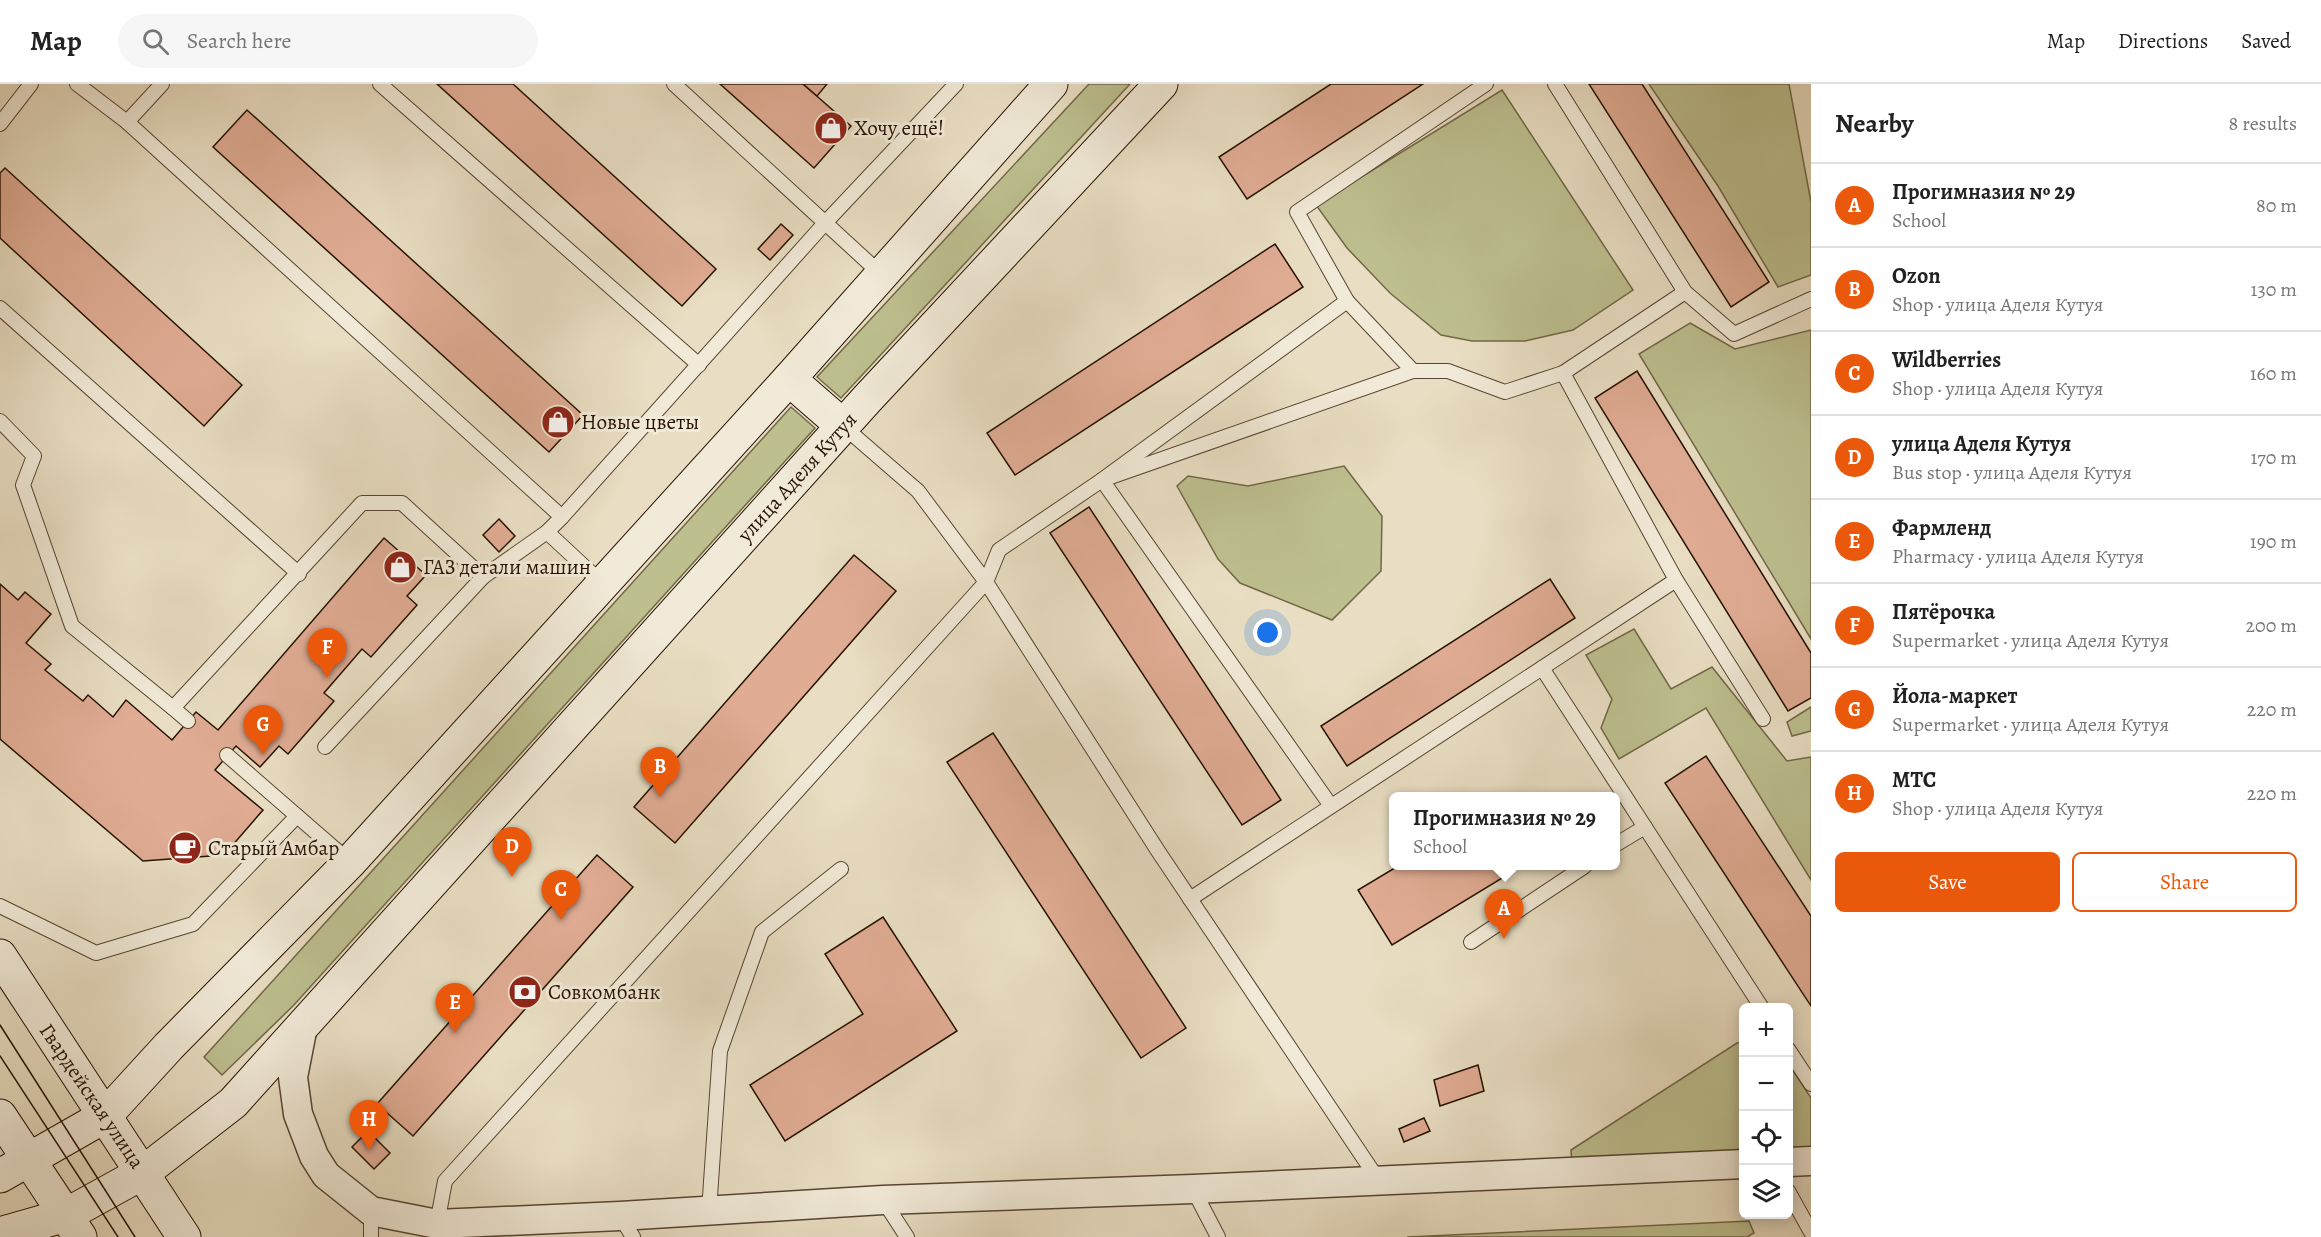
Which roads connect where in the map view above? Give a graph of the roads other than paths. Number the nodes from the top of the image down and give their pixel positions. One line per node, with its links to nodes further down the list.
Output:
1 (31, 84): 12 (lane)
2 (76, 84): 11 (lane)
3 (162, 84): 11 (lane)
4 (380, 84): 19 (lane)
5 (674, 84): 13 (lane)
6 (956, 84): 13 (lane)
7 (1051, 84): 14 (main road)
8 (1161, 84): 24 (main road, улица Аделя Кутуя)
9 (1486, 84): 17 (lane)
10 (1555, 84): 15 (lane)
11 (127, 122): 26 (lane)
12 (0, 124)
13 (825, 223): 14 (lane); 19 (lane)
14 (882, 275): 22 (main road)
15 (1685, 292): 16 (lane); 21 (lane)
16 (1811, 299)
17 (1347, 301): 20 (lane); 25 (lane)
18 (0, 308): 28 (lane)
19 (699, 365): 26 (lane)
20 (1413, 371): 21 (lane); 25 (lane)
21 (1563, 374): 30 (lane)
22 (789, 379): 24 (main road); 32 (main road)
23 (0, 421): 34 (lane)
24 (843, 426): 31 (lane); 51 (main road, улица Аделя Кутуя)
25 (1102, 480): 31 (lane); 39 (lane)
26 (562, 517): 27 (lane)
27 (547, 532): 29 (lane); 32 (lane)
28 (299, 574): 29 (lane); 34 (lane)
29 (483, 577): 37 (lane)
30 (1676, 580): 33 (lane); 35 (lane)
31 (986, 582): 46 (lane); 68 (lane)
32 (604, 585): 43 (main road)
33 (1542, 668): 39 (lane); 41 (lane)
34 (172, 708): 36 (lane)
35 (1763, 719)
36 (188, 721)
37 (325, 747)
38 (227, 755): 40 (lane)
39 (1331, 807): 46 (lane)
40 (297, 816): 43 (lane); 47 (lane)
41 (1645, 827): 42 (lane); 50 (lane)
42 (1620, 842)
43 (350, 862): 55 (main road)
44 (841, 869): 66 (lane)
45 (1579, 870): 48 (lane)
46 (1190, 899): 62 (lane)
47 (0, 906)
48 (1471, 942)
49 (0, 956): 55 (main road, Гвардейская улица)
50 (1759, 1003)
51 (303, 1026): 60 (main road, улица Аделя Кутуя); 67 (street)
52 (1793, 1057): 53 (lane)
53 (1811, 1084)
54 (0, 1116): 56 (main road)
55 (105, 1116): 56 (main road); 60 (main road, Гвардейская улица)
56 (29, 1160): 61 (main road); 69 (main road)
57 (1811, 1161): 58 (street)
58 (1793, 1162)
59 (1739, 1164): 62 (street)
60 (144, 1172): 69 (main road, улица Аделя Кутуя); 73 (main road, Гвардейская улица)
61 (0, 1176)
62 (1379, 1181): 63 (street)
63 (1193, 1189): 64 (street); 75 (lane)
64 (883, 1200): 66 (street); 74 (lane)
65 (1793, 1200): 71 (lane)
66 (709, 1211): 70 (street)
67 (371, 1224): 68 (street)
68 (437, 1224): 70 (street)
69 (73, 1226): 72 (main road, улица Аделя Кутуя)
70 (626, 1227)
71 (1811, 1232)
72 (0, 1234)
73 (184, 1237)
74 (907, 1237)
75 (1218, 1237)

